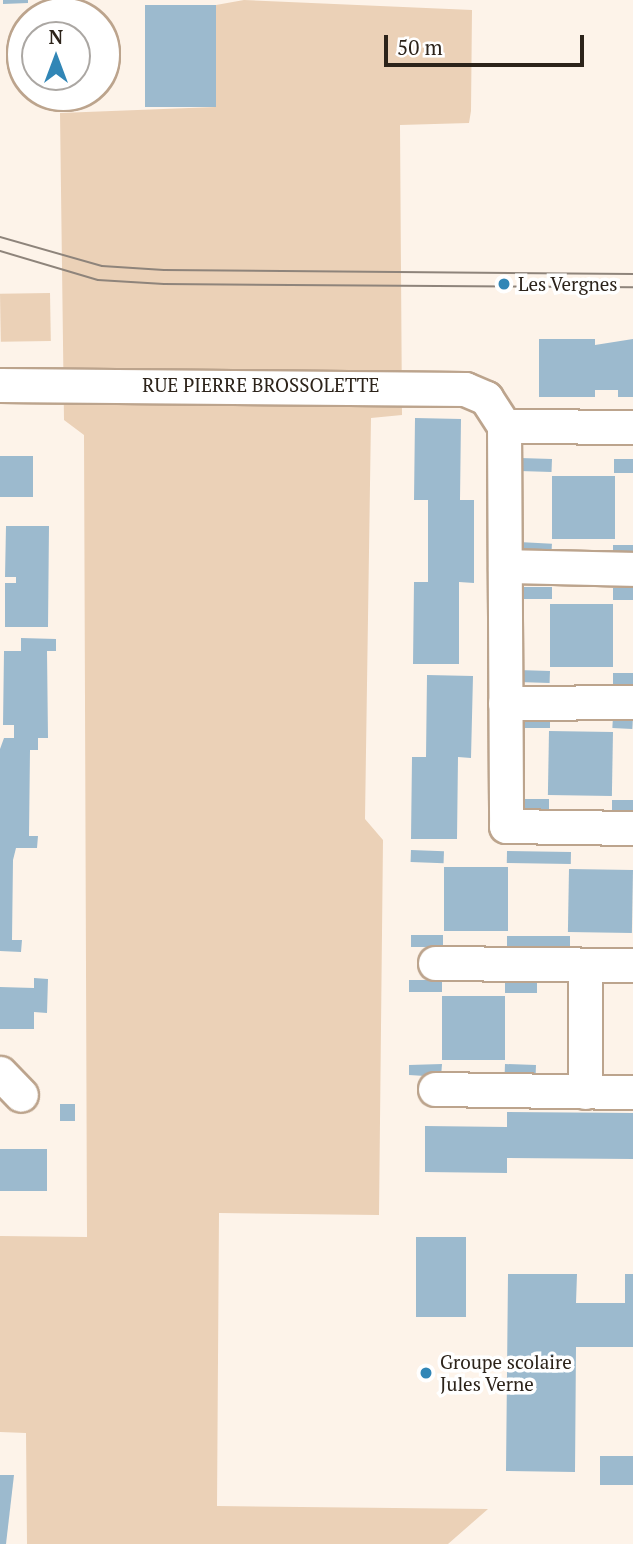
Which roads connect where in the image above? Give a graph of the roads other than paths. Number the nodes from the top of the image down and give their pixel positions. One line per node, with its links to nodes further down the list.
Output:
1 (0, 385): 2 (street, RUE PIERRE BROSSOLETTE)
2 (504, 426): 3 (street); 4 (street)
3 (633, 427)
4 (505, 566): 5 (street); 7 (street)
5 (633, 569)
6 (633, 702): 7 (street)
7 (505, 703): 8 (street)
8 (633, 828)
9 (435, 963): 10 (street)
10 (586, 965): 11 (street); 13 (street)
11 (633, 965)
12 (435, 1089): 13 (street)
13 (584, 1092): 14 (street)
14 (633, 1092)

